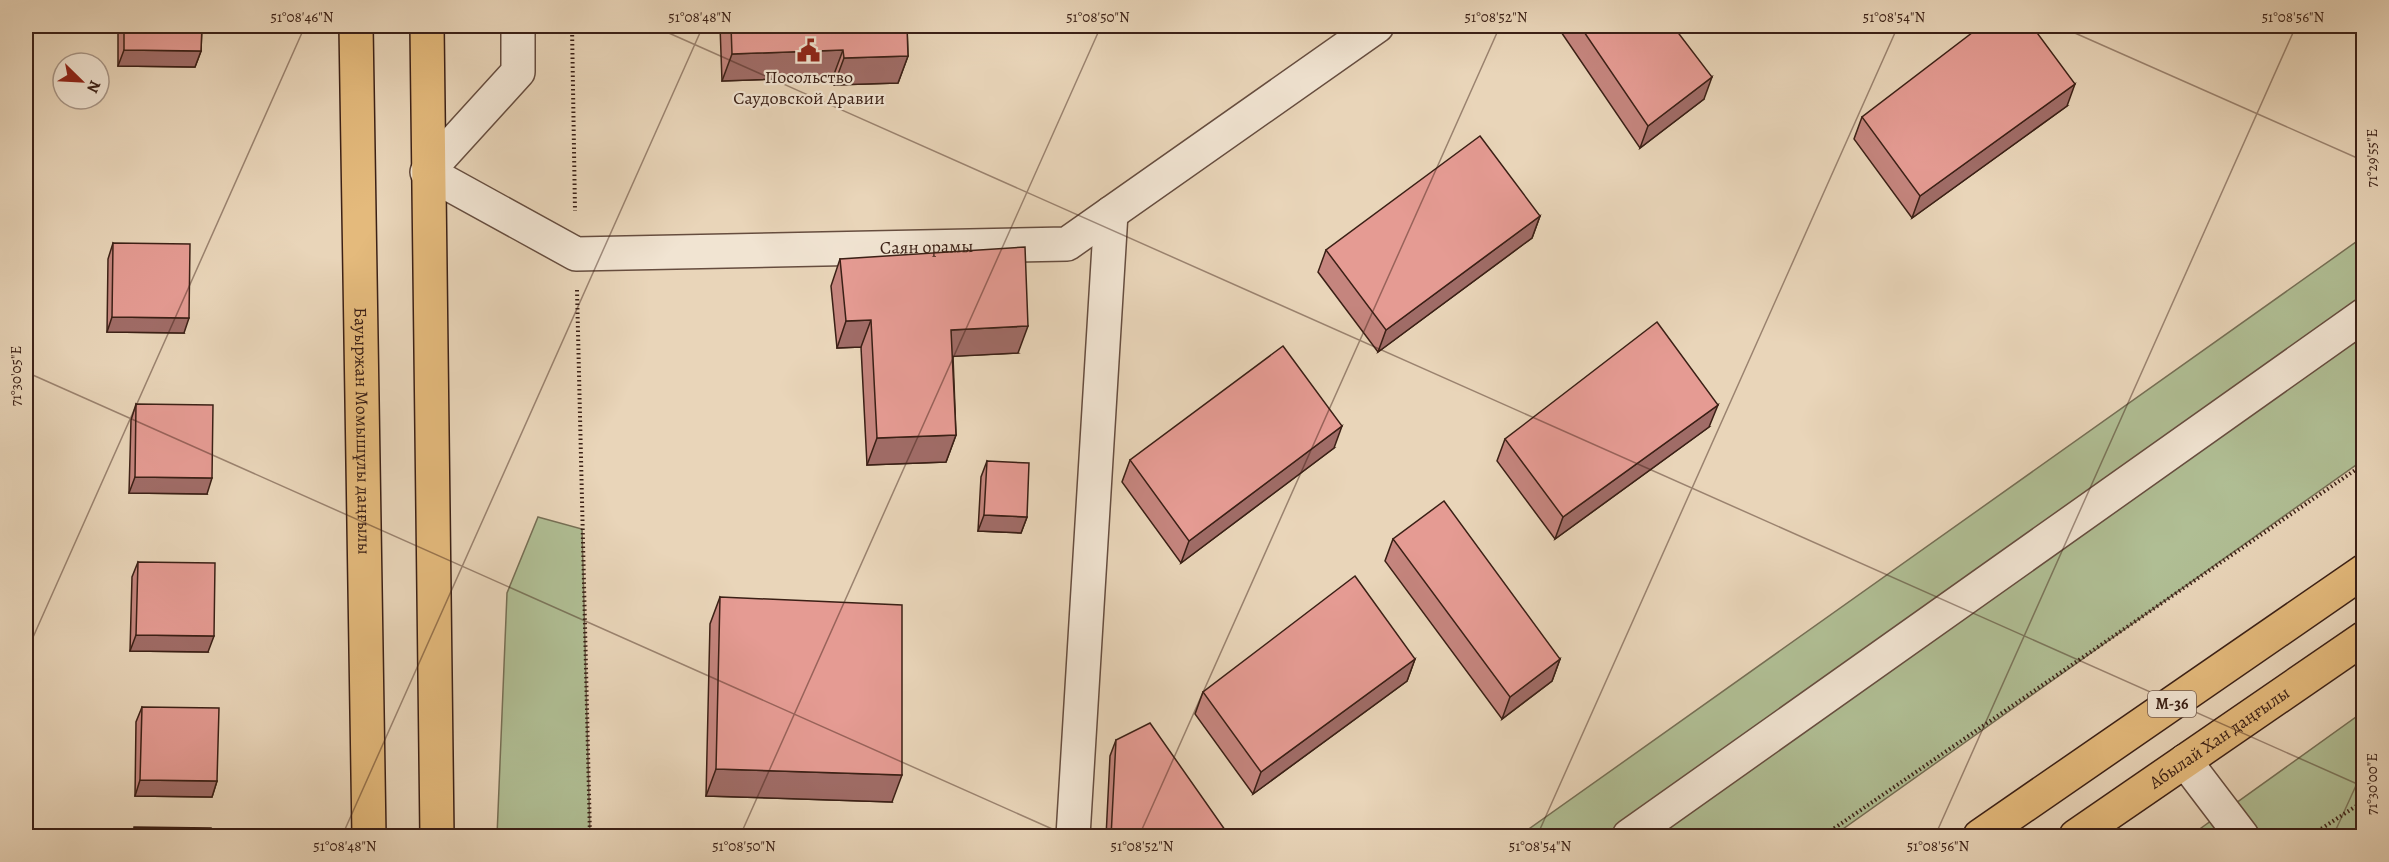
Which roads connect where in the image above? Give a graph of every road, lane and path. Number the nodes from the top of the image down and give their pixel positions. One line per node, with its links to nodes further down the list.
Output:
1 (356, 26): 15 (main road, Бауыржан Момышұлы даңғылы)
2 (427, 26): 6 (main road)
3 (518, 26): 6 (street)
4 (572, 26): 8 (path)
5 (1377, 26): 7 (street, Саян орамы)
6 (428, 172): 8 (street); 16 (main road)
7 (1111, 213): 8 (street, Саян орамы); 18 (street)
8 (576, 254): 17 (path)
9 (2364, 315): 19 (street)
10 (2364, 464): 20 (path)
11 (2364, 571): 21 (main road, M-36)
12 (2364, 638): 13 (main road, Абылай Хан даңғылы)
13 (2185, 761): 22 (main road, Абылай Хан даңғылы); 23 (street)
14 (2364, 801): 24 (path)
15 (369, 837)
16 (437, 837)
17 (590, 837)
18 (1073, 837)
19 (1629, 837)
20 (1823, 837)
21 (1980, 837)
22 (2076, 837)
23 (2242, 837)
24 (2310, 837)

